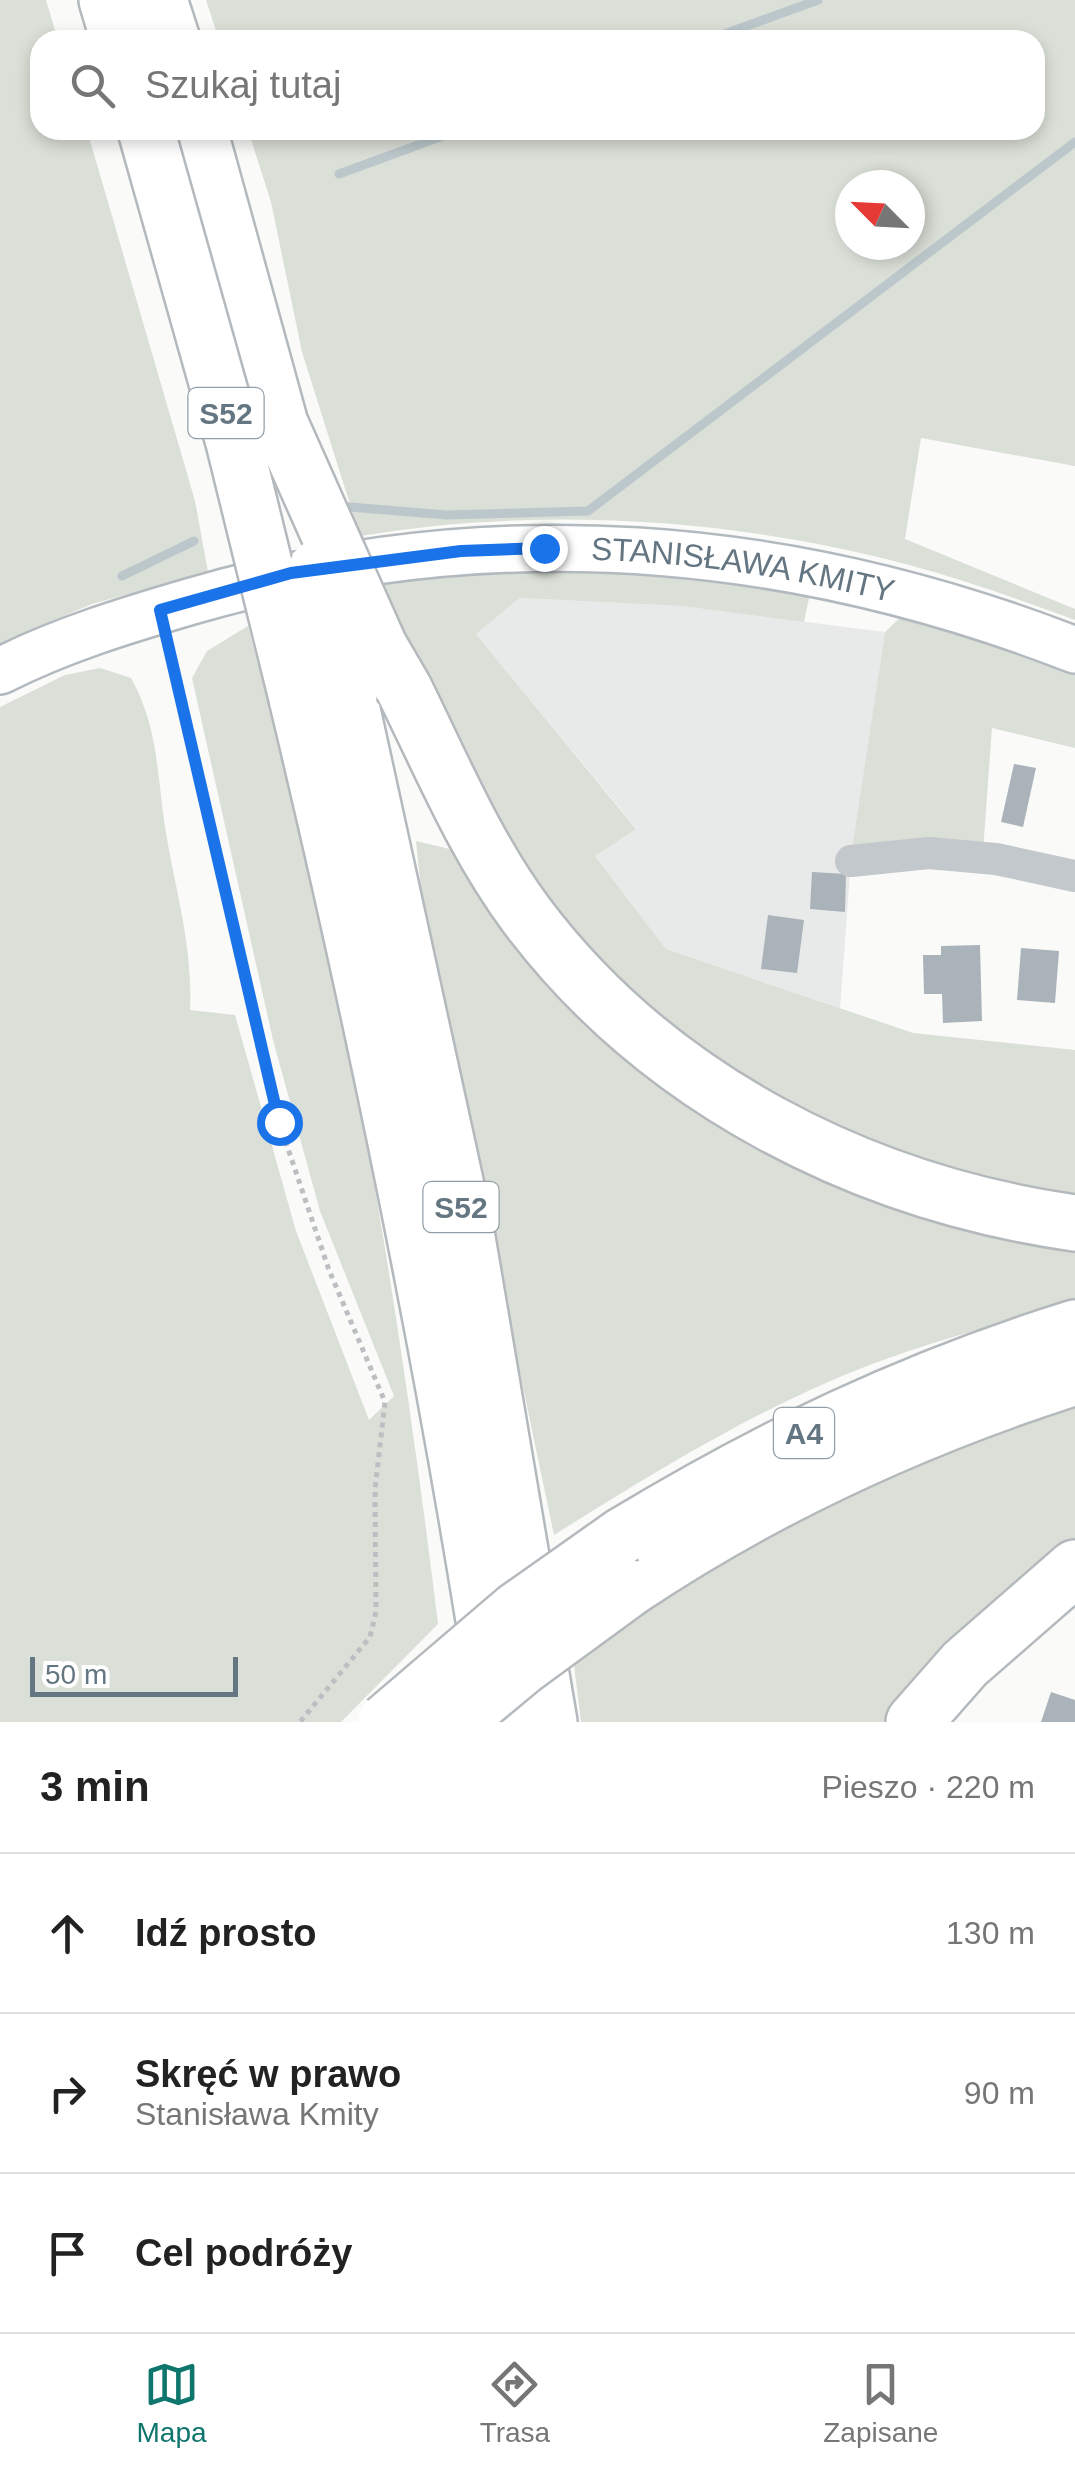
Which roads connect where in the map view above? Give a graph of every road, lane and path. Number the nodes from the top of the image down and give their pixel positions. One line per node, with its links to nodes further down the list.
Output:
1 (107, 0): 3 (highway)
2 (160, 0): 4 (highway)
3 (117, 30)
4 (169, 30)
5 (149, 140): 11 (highway, S52, bridge)
6 (202, 140): 7 (highway, S52)
7 (280, 424): 11 (highway, S52, bridge); 14 (highway, bridge)
8 (160, 610): 9 (main road, STANISŁAWA KMITY); 10 (main road, STANISŁAWA KMITY); 19 (path)
9 (1075, 650)
10 (0, 671)
11 (323, 697): 22 (highway, S52); 23 (highway, S52)
12 (851, 862): 13 (street)
13 (1075, 876)
14 (1075, 1223)
15 (1075, 1328): 17 (highway, A4)
16 (1075, 1377): 17 (highway)
17 (626, 1562): 20 (highway, A4, bridge); 21 (highway, bridge)
18 (1075, 1568): 24 (highway)
19 (300, 1722)
20 (386, 1722)
21 (456, 1722)
22 (500, 1722)
23 (549, 1722)
24 (914, 1722)

